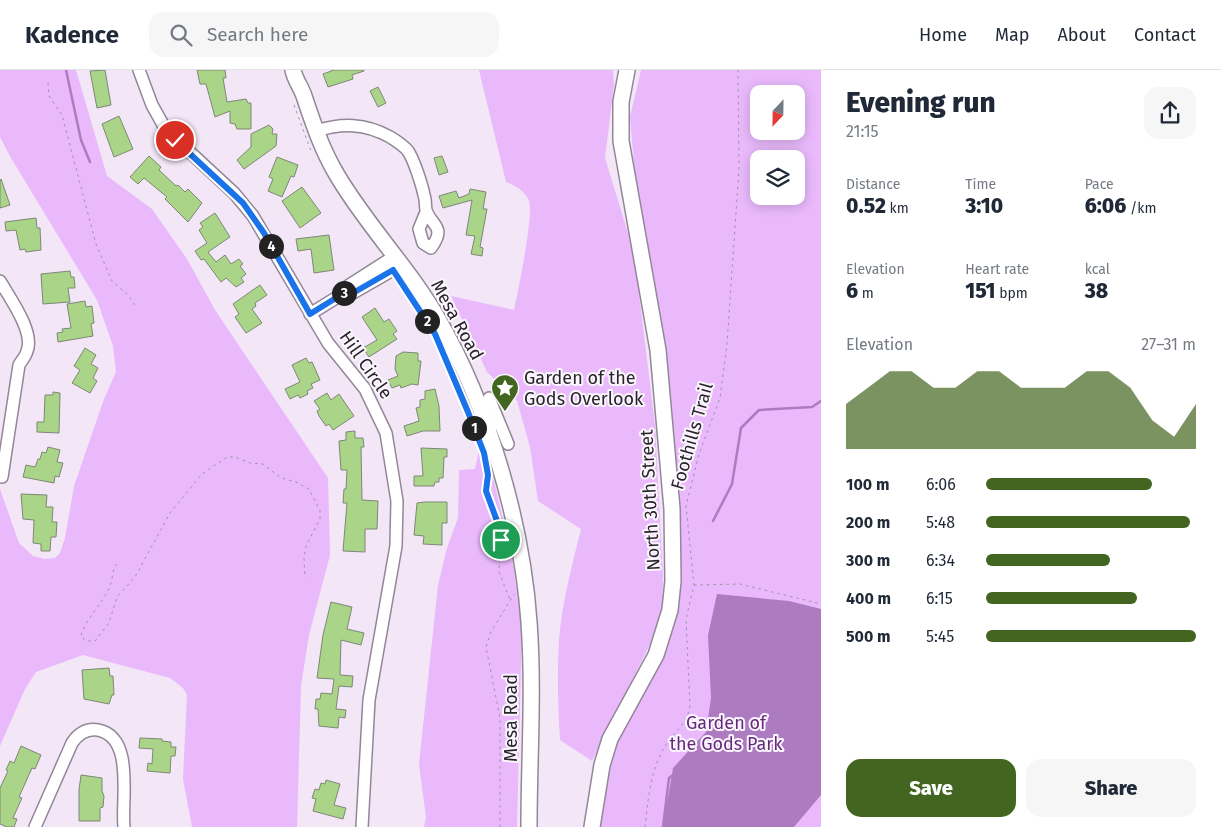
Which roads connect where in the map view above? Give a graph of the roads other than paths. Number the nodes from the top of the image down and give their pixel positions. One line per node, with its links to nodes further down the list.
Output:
1 (139, 70): 10 (street, Hill Circle)
2 (293, 70): 5 (main road, Mesa Road)
3 (302, 70): 5 (main road, Mesa Road)
4 (627, 70): 19 (main road, North 30th Street)
5 (298, 95): 6 (main road, Mesa Road)
6 (316, 131): 7 (street); 8 (main road, Mesa Road)
7 (426, 212)
8 (400, 261): 10 (street); 12 (main road, Mesa Road)
9 (0, 280): 14 (street)
10 (310, 314): 17 (street, Hill Circle)
11 (489, 398): 12 (street)
12 (492, 424): 13 (street); 18 (main road, Mesa Road)
13 (508, 444)
14 (2, 477)
15 (35, 827): 16 (street)
16 (124, 827)
17 (362, 827)
18 (529, 827)
19 (592, 827)

